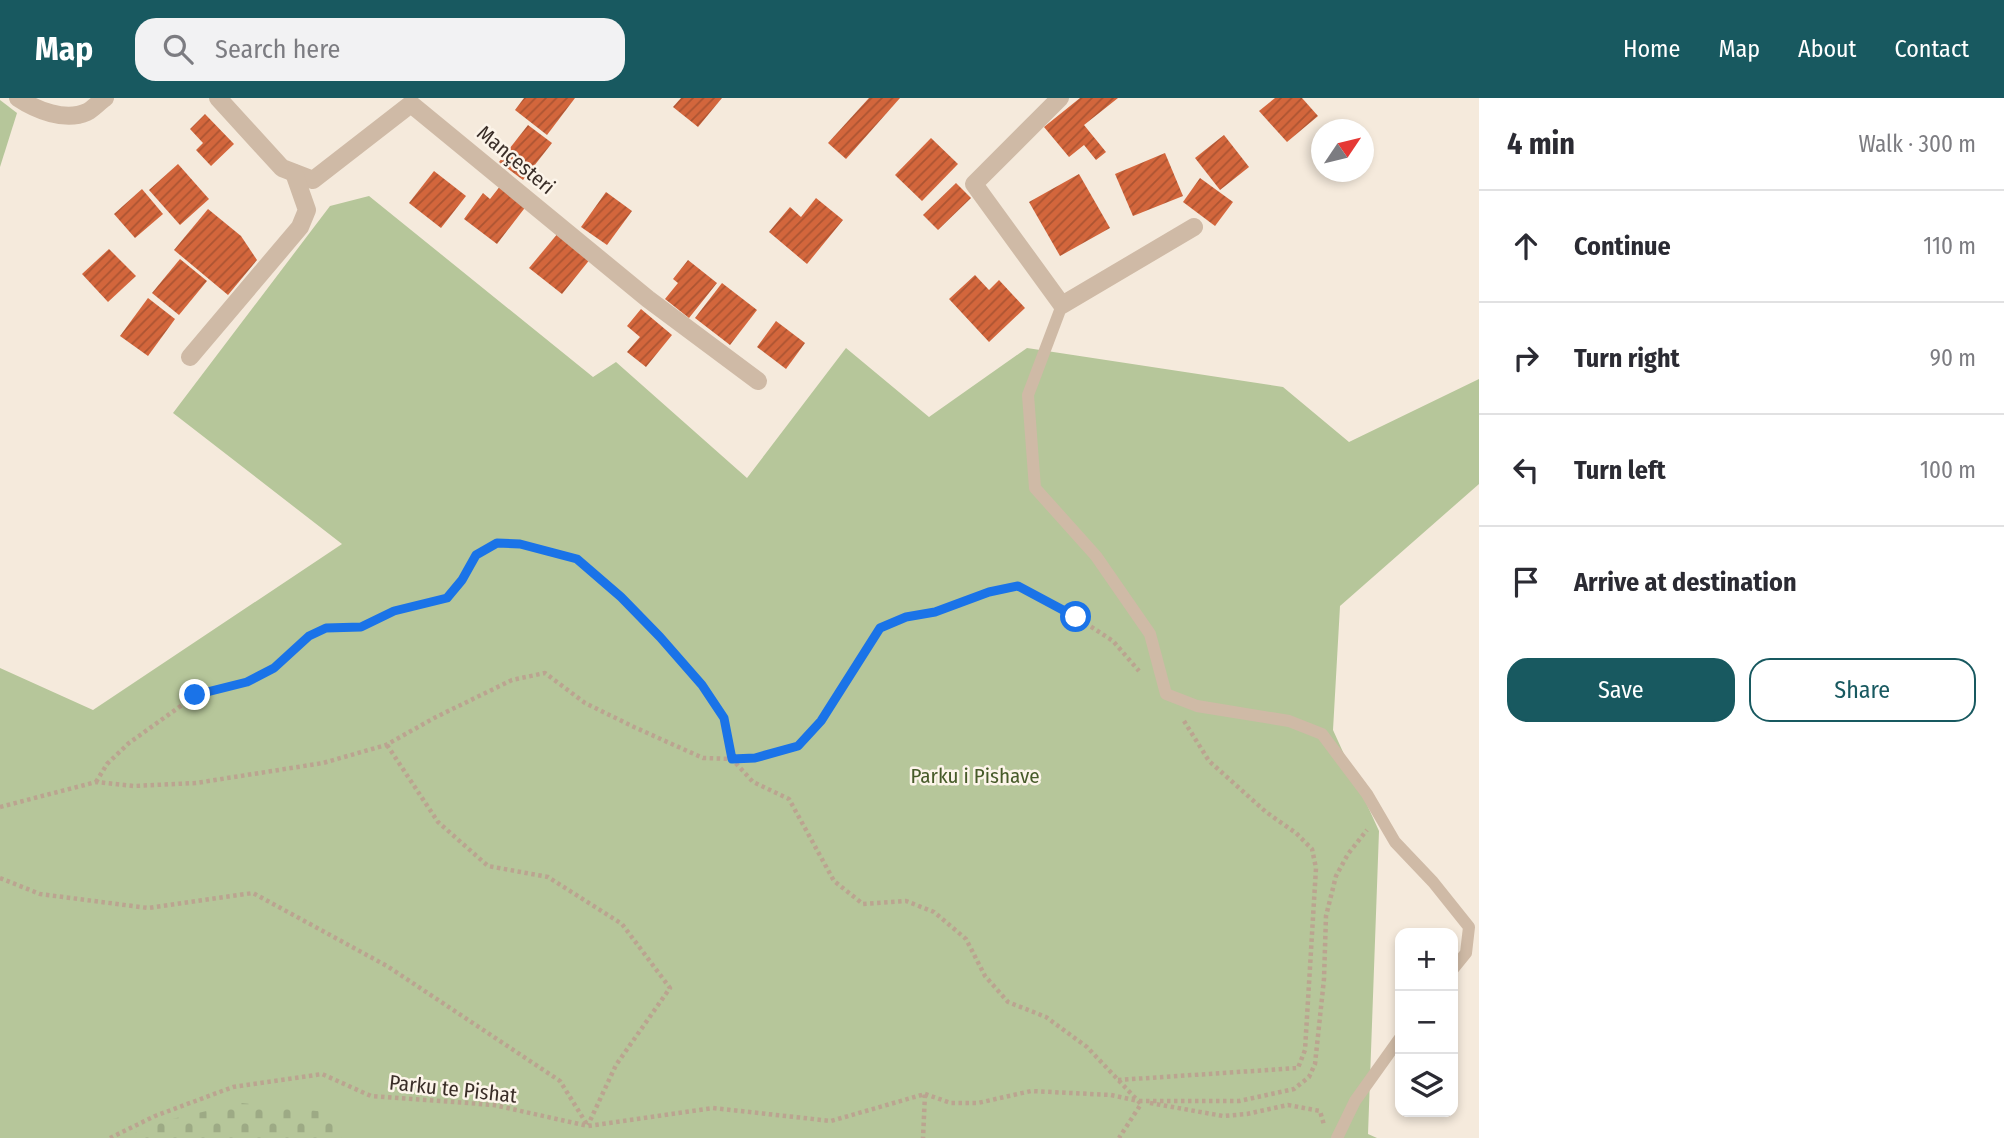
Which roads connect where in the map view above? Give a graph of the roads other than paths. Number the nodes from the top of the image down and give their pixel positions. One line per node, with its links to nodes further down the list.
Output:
1 (18, 98): 2 (street)
2 (105, 98)
3 (218, 98): 6 (street)
4 (1060, 98): 8 (street)
5 (414, 101): 6 (street, Mançesteri); 10 (street, Mançesteri)
6 (293, 173): 9 (street)
7 (1194, 227): 8 (street)
8 (1062, 305): 11 (lane)
9 (190, 357)
10 (758, 381)
11 (1458, 963)
12 (1395, 1045): 13 (lane)
13 (1337, 1138)

